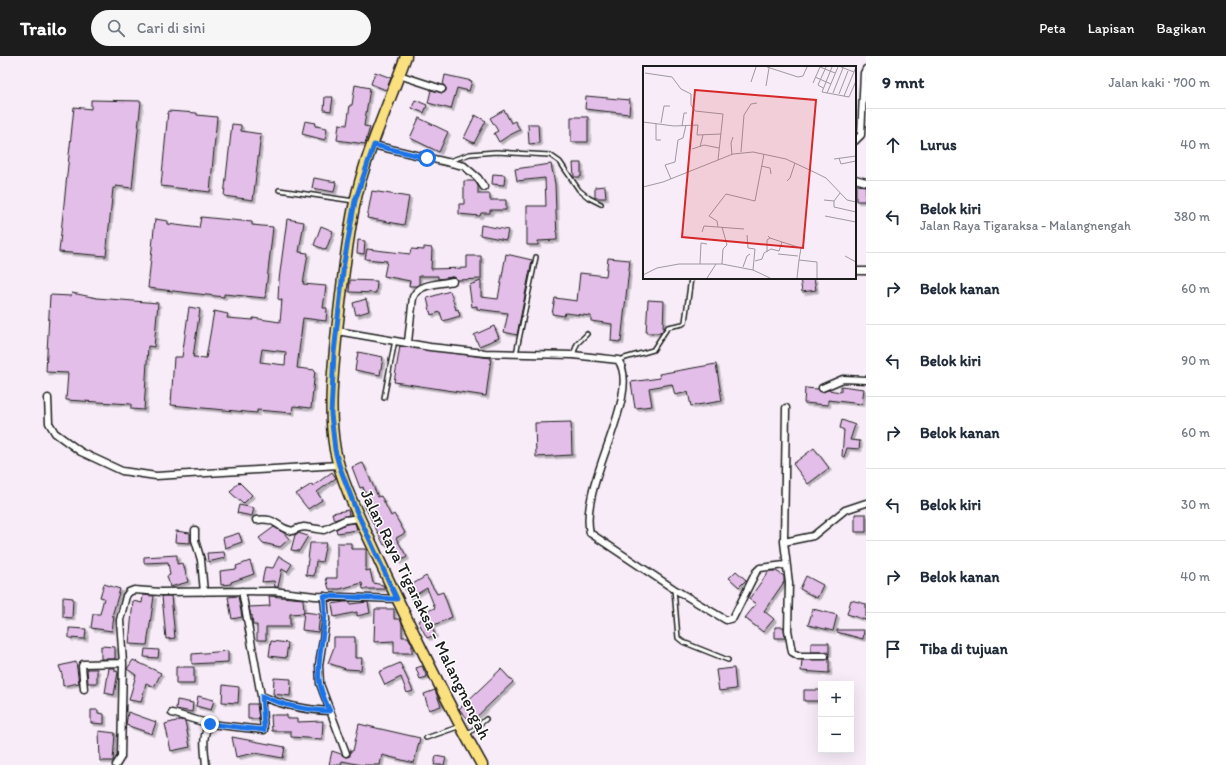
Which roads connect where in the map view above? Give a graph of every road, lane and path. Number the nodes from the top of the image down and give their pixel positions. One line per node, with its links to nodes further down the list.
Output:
1 (406, 56): 3 (main road, Jalan Raya Tigaraksa - Malangnengah)
2 (866, 69): 5 (street)
3 (399, 75): 4 (street); 6 (main road, Jalan Raya Tigaraksa - Malangnengah)
4 (442, 89)
5 (856, 140)
6 (374, 145): 7 (street); 12 (main road, Jalan Raya Tigaraksa - Malangnengah)
7 (447, 161): 10 (street); 13 (lane)
8 (856, 179): 9 (street)
9 (866, 182)
10 (484, 187)
11 (279, 190): 12 (lane)
12 (355, 201): 17 (main road, Jalan Raya Tigaraksa - Malangnengah)
13 (600, 204)
14 (536, 257): 21 (lane)
15 (691, 279): 23 (lane)
16 (453, 281): 20 (street)
17 (337, 331): 19 (street); 29 (main road, Jalan Raya Tigaraksa - Malangnengah)
18 (587, 334): 22 (lane)
19 (395, 340): 20 (street); 27 (lane)
20 (408, 342): 21 (street)
21 (516, 354): 22 (street)
22 (573, 355): 23 (street)
23 (618, 360): 36 (street)
24 (866, 380): 25 (street)
25 (822, 388)
26 (48, 398): 29 (street)
27 (384, 398)
28 (786, 408): 34 (street)
29 (339, 465): 31 (main road, Jalan Raya Tigaraksa - Malangnengah)
30 (866, 504): 34 (street)
31 (360, 518): 32 (street); 40 (main road, Jalan Raya Tigaraksa - Malangnengah)
32 (256, 520)
33 (195, 530): 38 (street)
34 (784, 542): 35 (street)
35 (785, 565): 36 (street); 41 (street)
36 (674, 589): 42 (lane)
37 (242, 591): 38 (street); 39 (street); 45 (street)
38 (204, 592): 43 (street)
39 (324, 596): 40 (street); 46 (street)
40 (397, 599): 50 (main road, Jalan Raya Tigaraksa - Malangnengah)
41 (825, 656)
42 (728, 660)
43 (123, 663): 44 (street); 54 (street)
44 (84, 689)
45 (262, 696): 46 (street); 49 (street)
46 (330, 711): 53 (street)
47 (172, 713): 49 (street)
48 (486, 719): 51 (lane)
49 (210, 724): 55 (street)
50 (461, 725): 51 (main road, Jalan Raya Tigaraksa - Malangnengah); 52 (lane)
51 (466, 736): 56 (main road, Jalan Raya Tigaraksa - Malangnengah)
52 (426, 738)
53 (346, 753)
54 (116, 765)
55 (206, 765)
56 (482, 765)

